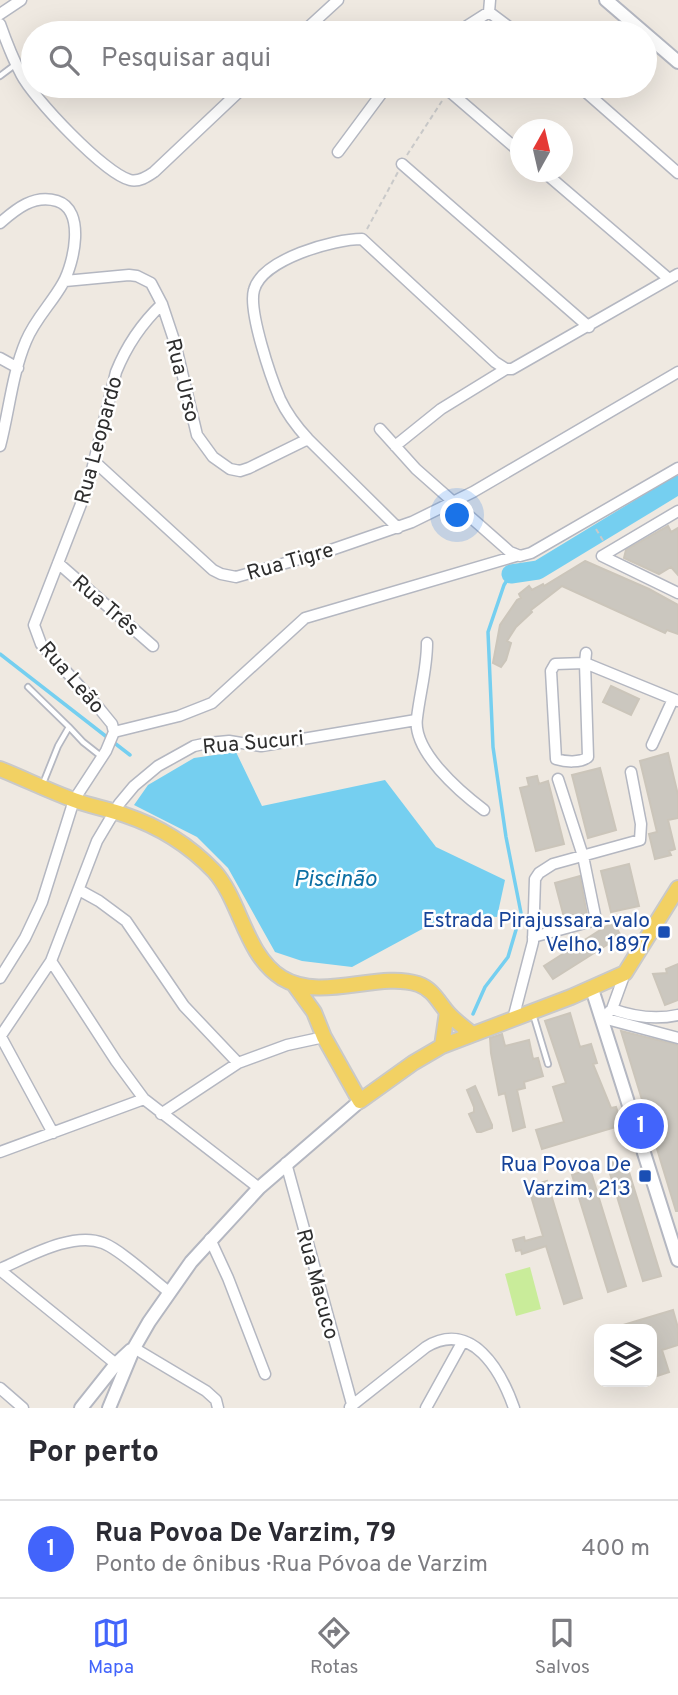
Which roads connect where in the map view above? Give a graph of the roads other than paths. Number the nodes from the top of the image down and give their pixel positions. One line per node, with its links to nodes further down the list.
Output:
1 (21, 0): 6 (street)
2 (338, 0): 7 (street)
3 (490, 0): 5 (street)
4 (606, 0): 10 (main road)
5 (489, 12): 8 (street); 9 (street)
6 (0, 14)
7 (315, 21)
8 (475, 21)
9 (501, 21)
10 (630, 21)
11 (0, 24): 14 (street)
12 (657, 44): 13 (main road)
13 (678, 62)
14 (16, 63): 15 (street); 16 (lane)
15 (21, 72)
16 (0, 76)
17 (37, 98): 18 (street)
18 (232, 98)
19 (378, 98): 23 (street)
20 (457, 98): 22 (street)
21 (593, 98): 25 (street)
22 (510, 143)
23 (338, 152)
24 (402, 164): 31 (street)
25 (678, 173)
26 (556, 182): 28 (street)
27 (0, 223): 29 (street)
28 (674, 276): 31 (street)
29 (65, 281): 30 (street, Rua Urso); 33 (street)
30 (162, 304): 37 (street, Rua Urso); 40 (street, Rua Leopardo)
31 (589, 327): 34 (street)
32 (0, 358): 33 (street)
33 (18, 368): 38 (street)
34 (506, 369): 37 (street); 39 (street)
35 (678, 372): 42 (street, Rua Tigre)
36 (380, 429): 39 (street)
37 (308, 439): 44 (street)
38 (0, 446)
39 (395, 446): 42 (street)
40 (95, 462): 44 (street, Rua Tigre); 46 (street, Rua Leopardo)
41 (678, 468): 45 (street)
42 (454, 501): 44 (street, Rua Tigre); 45 (street)
43 (678, 511): 47 (street)
44 (398, 527)
45 (516, 556): 56 (street)
46 (58, 563): 48 (street, Rua Leopardo); 50 (street, Rua Três)
47 (678, 593)
48 (34, 625): 56 (street, Rua Leão)
49 (427, 643): 54 (street)
50 (153, 646)
51 (585, 658): 51 (street); 53 (street)
52 (28, 687): 55 (lane)
53 (676, 700): 57 (street)
54 (416, 720): 64 (street, Rua Sucuri); 65 (street)
55 (69, 727): 58 (lane); 62 (lane)
56 (114, 732): 58 (street, Rua Leão)
57 (652, 745)
58 (102, 757): 63 (street, Rua Leão)
59 (1, 772): 62 (main road)
60 (631, 772): 66 (street)
61 (558, 779): 66 (street)
62 (41, 786): 63 (main road)
63 (79, 802): 64 (main road); 72 (street, Rua Leão)
64 (109, 810): 68 (street, Rua Sucuri); 73 (main road)
65 (484, 810)
66 (583, 856): 69 (street); 69 (street)
67 (678, 888): 71 (main road)
68 (79, 890): 70 (street, Rua Sucuri); 87 (street)
69 (533, 937): 81 (street)
70 (51, 961): 83 (street, Rua Sucuri); 89 (street)
71 (625, 973): 75 (main road); 79 (street)
72 (0, 978)
73 (293, 983): 74 (main road); 76 (main road)
74 (331, 987): 76 (main road); 77 (main road)
75 (592, 989): 78 (main road); 79 (main road)
76 (312, 1007): 84 (main road)
77 (447, 1012): 82 (main road); 86 (main road)
78 (532, 1013): 81 (main road); 88 (lane)
79 (607, 1013): 80 (street); 85 (street); 97 (main road)
80 (678, 1015)
81 (513, 1019): 82 (main road)
82 (472, 1034): 86 (main road)
83 (0, 1037): 92 (street)
84 (324, 1037): 87 (street); 90 (main road)
85 (678, 1038)
86 (442, 1046): 90 (main road)
87 (238, 1063): 91 (street)
88 (548, 1065)
89 (144, 1099): 91 (street); 92 (street)
90 (360, 1101): 94 (main road)
91 (161, 1114): 95 (street)
92 (53, 1133): 93 (street)
93 (0, 1152)
94 (286, 1163): 95 (main road); 105 (street, Rua Macuco)
95 (259, 1188): 96 (main road)
96 (210, 1239): 99 (main road); 103 (street)
97 (678, 1260)
98 (0, 1269): 99 (street); 102 (street)
99 (169, 1292): 101 (main road)
100 (463, 1341): 105 (street); 110 (street); 111 (street)
101 (134, 1348): 102 (main road); 108 (main road); 109 (street)
102 (116, 1364): 107 (main road)
103 (265, 1374)
104 (0, 1388): 106 (street)
105 (350, 1406)
106 (23, 1408)
107 (81, 1408)
108 (109, 1408)
109 (218, 1408)
110 (425, 1408)
111 (514, 1408)

